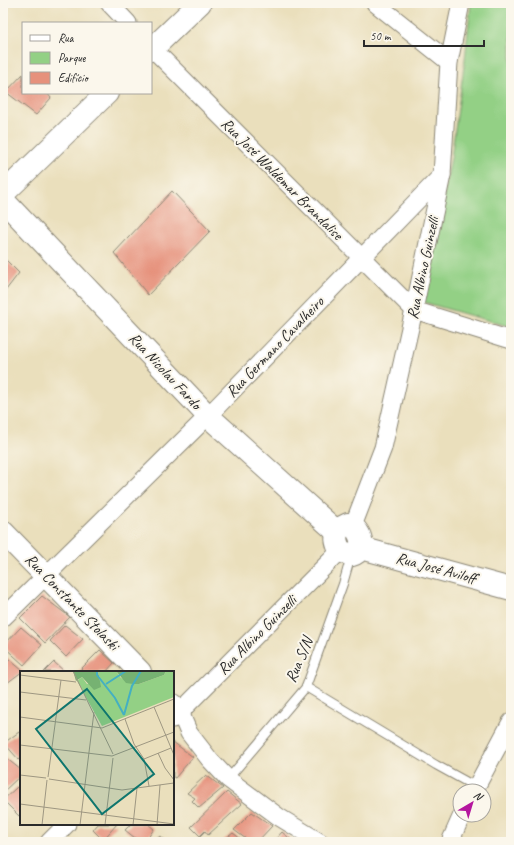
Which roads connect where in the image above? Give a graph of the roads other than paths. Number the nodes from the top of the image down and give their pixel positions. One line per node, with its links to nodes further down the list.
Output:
1 (109, 3): 5 (street)
2 (200, 3): 6 (street)
3 (375, 3): 8 (street)
4 (461, 3): 8 (street, Rua Albino Guinzelli)
5 (127, 22)
6 (152, 48)
7 (152, 50): 13 (street, Rua José Waldemar Brandalise)
8 (449, 62): 10 (street, Rua Albino Guinzelli)
9 (106, 94): 11 (street)
10 (442, 175): 13 (street, Rua Germano Cavalheiro); 14 (street, Rua Albino Guinzelli)
11 (3, 194)
12 (3, 200): 16 (street, Rua Nicolau Fardo)
13 (362, 258): 14 (street, Rua José Waldemar Brandalise); 16 (street, Rua Germano Cavalheiro)
14 (414, 310): 15 (street); 18 (street, Rua Albino Guinzelli)
15 (511, 340)
16 (208, 416): 18 (street, Rua Nicolau Fardo); 19 (street, Rua Germano Cavalheiro)
17 (3, 532): 19 (street, Rua Constante Stolaski)
18 (349, 542): 20 (street, Rua José Aviloff); 23 (lane, Rua S/N); 24 (street, Rua Albino Guinzelli)
19 (46, 576): 21 (street, Rua Germano Cavalheiro); 22 (street, Rua Constante Stolaski)
20 (511, 589)
21 (3, 618)
22 (139, 671)
23 (306, 687): 26 (lane, Rua S/N); 27 (lane)
24 (175, 712): 26 (street)
25 (511, 722): 28 (street)
26 (228, 779): 32 (street)
27 (465, 783)
28 (478, 783)
29 (458, 823): 33 (street)
30 (67, 825): 31 (street)
31 (49, 842)
32 (320, 842)
33 (450, 842)

